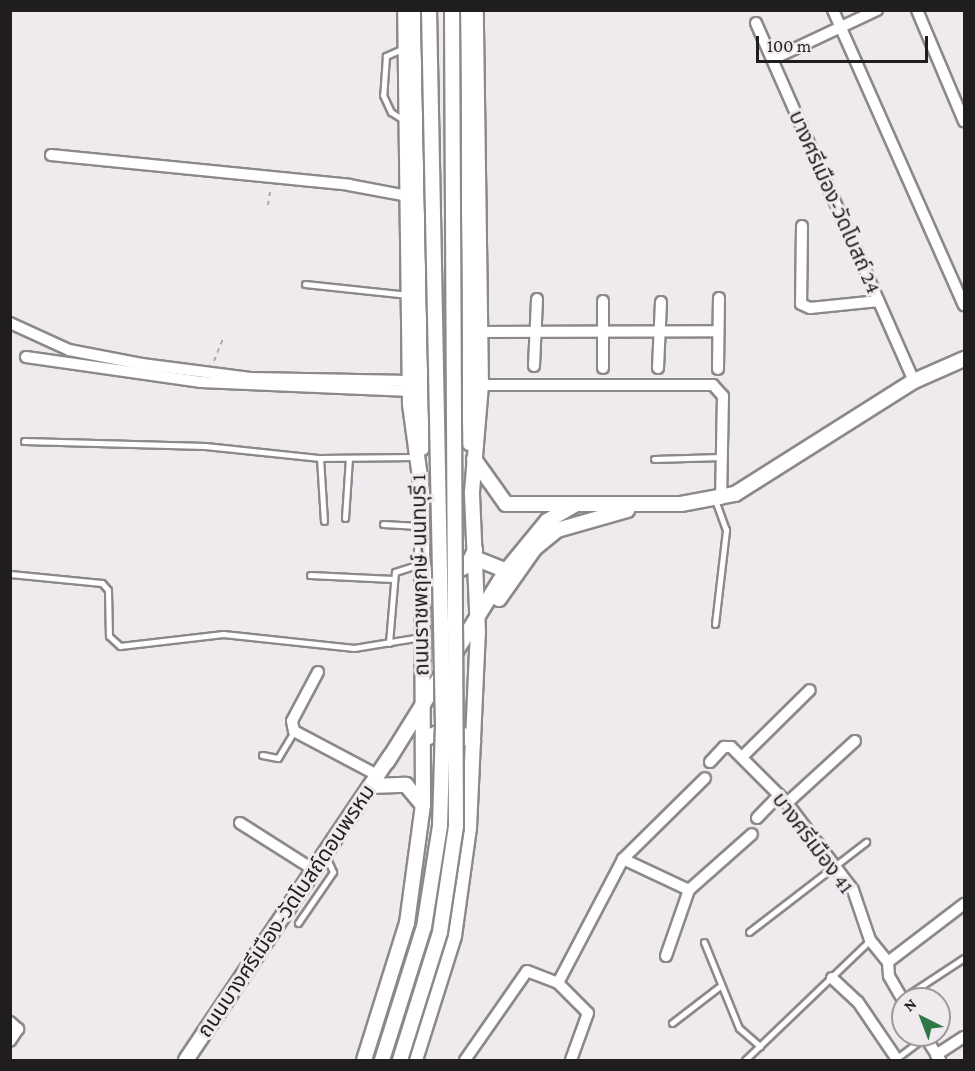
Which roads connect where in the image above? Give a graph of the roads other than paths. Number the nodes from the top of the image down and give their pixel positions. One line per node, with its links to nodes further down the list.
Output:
1 (405, 10): 12 (street, ถนนราชพฤกษ์-นนทบุรี 1)
2 (418, 10): 49 (street)
3 (429, 10): 118 (street, ถนนราชพฤกษ์-นนทบุรี 1, bridge)
4 (452, 10): 119 (street, ถนนราชพฤกษ์-นนทบุรี 1, bridge)
5 (464, 10): 50 (street)
6 (476, 10): 30 (street)
7 (833, 10): 11 (street)
8 (877, 10): 11 (street)
9 (916, 10): 14 (street)
10 (756, 23): 13 (street, บางศรีเมือง-วัดโบสถ์ 24)
11 (840, 27): 13 (street); 26 (street)
12 (406, 47): 15 (street, ถนนราชพฤกษ์-นนทบุรี 1); 15 (lane)
13 (773, 59): 24 (street, บางศรีเมือง-วัดโบสถ์ 24)
14 (964, 121)
15 (407, 122): 17 (street, ถนนราชพฤกษ์-นนทบุรี 1)
16 (51, 155): 17 (street)
17 (408, 196): 20 (street, ถนนราชพฤกษ์-นนทบุรี 1)
18 (802, 226): 24 (street)
19 (305, 284): 20 (lane)
20 (409, 295): 41 (street, ถนนราชพฤกษ์-นนทบุรี 1)
21 (719, 298): 29 (street)
22 (537, 299): 31 (street)
23 (603, 301): 32 (street)
24 (879, 301): 39 (street, บางศรีเมือง-วัดโบสถ์ 24)
25 (661, 302): 28 (street)
26 (964, 305)
27 (10, 323): 41 (street)
28 (660, 331): 29 (street); 32 (street); 37 (street)
29 (718, 331): 38 (street)
30 (481, 332): 31 (street); 40 (street)
31 (536, 332): 32 (street); 35 (street)
32 (603, 332): 36 (street)
33 (26, 357): 41 (street)
34 (964, 359): 39 (street, ถนนบางศรีเมือง-วัดโบสถ์ดอนพรหม)
35 (534, 366)
36 (603, 368)
37 (657, 368)
38 (718, 369)
39 (914, 381): 51 (street, ถนนบางศรีเมือง-วัดโบสถ์ดอนพรหม)
40 (481, 385): 44 (street); 47 (street)
41 (410, 386): 43 (street, ถนนราชพฤกษ์-นนทบุรี 1)
42 (24, 441): 45 (lane)
43 (416, 457): 46 (lane); 49 (street, ถนนราชพฤกษ์-นนทบุรี 1)
44 (722, 457): 48 (lane); 51 (street)
45 (320, 458): 46 (lane); 55 (lane)
46 (349, 458): 54 (lane)
47 (474, 459): 50 (street); 52 (street, ถนนบางศรีเมือง-วัดโบสถ์ดอนพรหม)
48 (654, 459)
49 (422, 492): 57 (street, ถนนราชพฤกษ์-นนทบุรี 1)
50 (472, 492): 58 (street)
51 (718, 499): 53 (street, ถนนบางศรีเมือง-วัดโบสถ์ดอนพรหม); 65 (lane)
52 (577, 504): 53 (street, ถนนบางศรีเมือง-วัดโบสถ์ดอนพรหม); 60 (street)
53 (652, 505): 66 (street, ถนนบางศรีเมือง-วัดโบสถ์ดอนพรหม)
54 (345, 519)
55 (324, 521)
56 (383, 524): 57 (lane)
57 (419, 526): 59 (street, ถนนราชพฤกษ์-นนทบุรี 1)
58 (476, 554): 59 (street); 60 (street); 64 (street)
59 (422, 569): 63 (lane); 66 (street); 67 (street, ถนนราชพฤกษ์-นนทบุรี 1)
60 (506, 571): 64 (street)
61 (10, 574): 68 (lane)
62 (310, 575): 63 (lane)
63 (393, 579): 68 (lane)
64 (478, 615): 66 (street)
65 (715, 624)
66 (472, 633): 71 (street, ถนนบางศรีเมือง-วัดโบสถ์ดอนพรหม); 72 (street, ถนนบางศรีเมือง-วัดโบสถ์ดอนพรหม); 76 (street)
67 (421, 637): 68 (lane); 71 (street, ถนนราชพฤกษ์-นนทบุรี 1)
68 (389, 643)
69 (318, 672): 73 (street)
70 (810, 690): 78 (street)
71 (423, 698): 72 (street, ถนนราชพฤกษ์-นนทบุรี 1); 79 (street, ถนนบางศรีเมือง-วัดโบสถ์ดอนพรหม)
72 (423, 715): 74 (street, ถนนราชพฤกษ์-นนทบุรี 1); 79 (street, ถนนบางศรีเมือง-วัดโบสถ์ดอนพรหม)
73 (294, 731): 77 (lane); 82 (street)
74 (424, 739): 76 (street); 85 (street, ถนนราชพฤกษ์-นนทบุรี 1)
75 (855, 741): 84 (street)
76 (473, 742): 120 (street)
77 (261, 755)
78 (742, 757): 80 (street); 83 (street, บางศรีเมือง 41)
79 (387, 762): 82 (street, ถนนบางศรีเมือง-วัดโบสถ์ดอนพรหม)
80 (710, 762)
81 (705, 778): 91 (street)
82 (374, 781): 85 (street); 90 (street, ถนนบางศรีเมือง-วัดโบสถ์ดอนพรหม)
83 (779, 795): 84 (street, บางศรีเมือง 41); 86 (street)
84 (787, 804): 92 (street, บางศรีเมือง 41)
85 (423, 805): 117 (street, ถนนราชพฤกษ์-นนทบุรี 1)
86 (757, 819)
87 (240, 824): 93 (street)
88 (752, 834): 94 (street)
89 (866, 842): 92 (lane)
90 (325, 854): 93 (street, ถนนบางศรีเมือง-วัดโบสถ์ดอนพรหม); 96 (lane)
91 (623, 859): 94 (street); 104 (street)
92 (833, 864): 97 (lane); 98 (street, บางศรีเมือง 41)
93 (314, 870): 116 (street, ถนนบางศรีเมือง-วัดโบสถ์ดอนพรหม)
94 (689, 890): 100 (street)
95 (964, 904): 102 (street)
96 (298, 923)
97 (749, 932)
98 (870, 940): 102 (street, บางศรีเมือง 41); 103 (lane)
99 (704, 942): 105 (lane)
100 (666, 956)
101 (964, 958): 107 (lane)
102 (888, 962): 106 (street, บางศรีเมือง 41)
103 (832, 978): 112 (lane); 115 (street)
104 (558, 983): 121 (street); 122 (street)
105 (719, 987): 109 (lane); 112 (lane)
106 (896, 987)
107 (921, 987)
108 (10, 1022): 111 (street)
109 (672, 1023)
110 (964, 1037): 114 (street)
111 (10, 1041)
112 (760, 1046): 123 (lane)
113 (910, 1047): 115 (lane)
114 (938, 1058)
115 (894, 1059)
116 (186, 1060)
117 (364, 1060)
118 (382, 1060)
119 (400, 1060)
120 (416, 1060)
121 (465, 1060)
122 (571, 1060)
123 (745, 1060)

